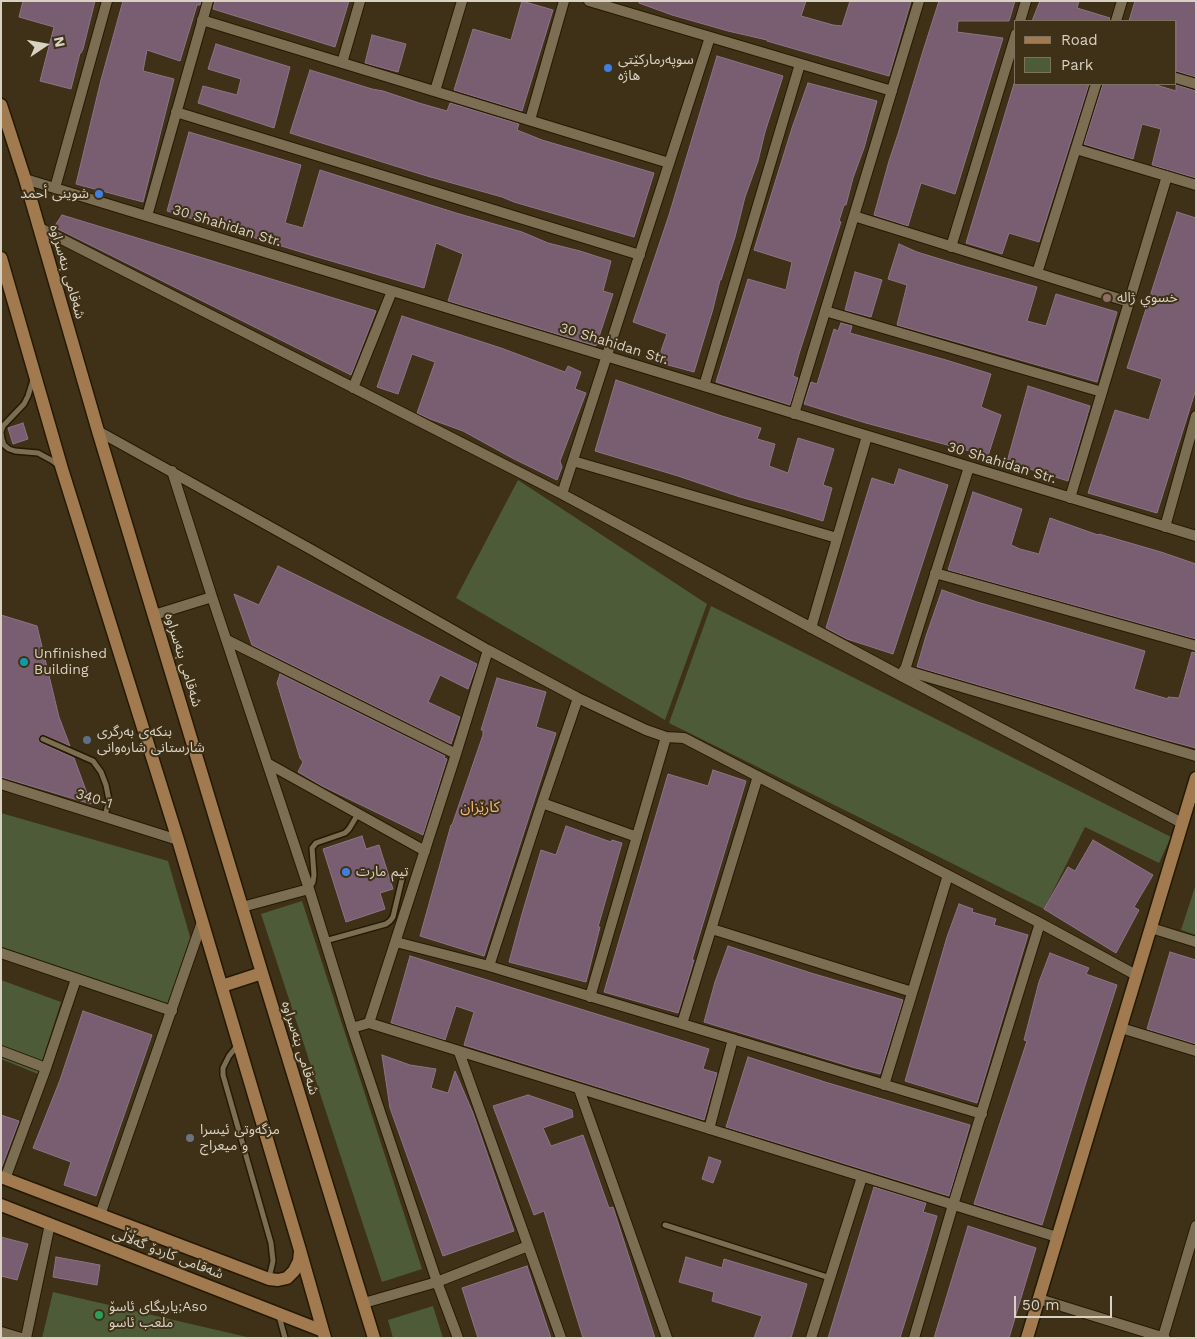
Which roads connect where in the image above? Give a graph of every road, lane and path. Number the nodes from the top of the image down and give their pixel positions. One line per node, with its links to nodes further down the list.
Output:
1 (107, 1): 30 (street)
2 (208, 1): 10 (street)
3 (360, 1): 15 (street)
4 (462, 1): 20 (street)
5 (564, 1): 24 (street)
6 (589, 1): 13 (street)
7 (919, 1): 21 (street)
8 (1026, 1): 11 (street)
9 (1122, 1): 12 (street)
10 (202, 20): 15 (street); 23 (street)
11 (1020, 20)
12 (1116, 20)
13 (710, 37): 16 (street); 26 (street)
14 (1014, 41): 34 (street)
15 (342, 63): 20 (street)
16 (800, 64): 21 (street); 43 (street)
17 (1177, 78): 18 (street)
18 (1196, 84)
19 (1096, 85): 25 (street)
20 (435, 91): 24 (street)
21 (892, 91): 32 (street)
22 (1, 105): 28 (main road, شەقامی بنەسراوە)
23 (176, 112): 31 (street); 35 (street)
24 (530, 120): 26 (street)
25 (1076, 149): 27 (street); 37 (street)
26 (669, 163): 35 (street)
27 (1167, 176): 29 (street); 39 (street)
28 (25, 179): 30 (street, 30 Shahidan Str.); 33 (main road, شەقامی بنەسراوە)
29 (1196, 185)
30 (55, 188): 31 (street, 30 Shahidan Str.)
31 (147, 216): 38 (street, 30 Shahidan Str.)
32 (854, 216): 34 (street); 40 (street)
33 (38, 227): 44 (street); 48 (main road, شەقامی بنەسراوە)
34 (951, 247): 37 (street)
35 (640, 255): 41 (street)
36 (1, 258): 42 (main road)
37 (1037, 274): 39 (street)
38 (392, 291): 41 (street, 30 Shahidan Str.); 44 (street)
39 (1129, 302): 45 (street)
40 (825, 311): 45 (street); 46 (street)
41 (607, 357): 43 (street, 30 Shahidan Str.); 51 (street)
42 (33, 372): 49 (lane); 53 (main road)
43 (704, 386): 46 (street, 30 Shahidan Str.)
44 (353, 388): 55 (street)
45 (1102, 392): 56 (street)
46 (794, 414): 50 (street, 30 Shahidan Str.)
47 (1196, 416): 57 (street)
48 (98, 431): 54 (street); 62 (main road, شەقامی بنەسراوە)
49 (1, 433): 53 (lane)
50 (867, 436): 52 (street, 30 Shahidan Str.); 59 (street)
51 (573, 461): 55 (street); 59 (street)
52 (969, 467): 56 (street, 30 Shahidan Str.); 60 (street)
53 (62, 470): 83 (main road)
54 (172, 471): 61 (street); 66 (street)
55 (562, 494): 63 (street)
56 (1070, 498): 57 (street, 30 Shahidan Str.)
57 (1165, 527): 58 (street, 30 Shahidan Str.)
58 (1196, 536)
59 (838, 538): 63 (street)
60 (935, 573): 65 (street); 67 (street)
61 (212, 597): 62 (street); 64 (street)
62 (154, 616): 88 (main road, شەقامی بنەسراوە)
63 (811, 628): 67 (street)
64 (227, 640): 71 (street); 73 (street)
65 (1196, 646)
66 (488, 650): 68 (street); 71 (street)
67 (904, 674): 72 (street); 81 (street)
68 (578, 698): 69 (street); 78 (street)
69 (666, 737): 74 (street); 82 (street)
70 (43, 740): 80 (lane)
71 (456, 754): 84 (street)
72 (1196, 756)
73 (267, 763): 79 (street); 87 (street)
74 (758, 776): 86 (street); 92 (street)
75 (1196, 778): 77 (main road)
76 (1, 784): 80 (street, 340-1)
77 (1193, 795): 81 (main road)
78 (542, 804): 82 (street); 97 (street)
79 (358, 814): 84 (street); 87 (lane)
80 (105, 816): 83 (street, 340-1)
81 (1182, 823): 91 (main road)
82 (637, 837): 103 (street)
83 (178, 840): 89 (main road)
84 (425, 851): 94 (street)
85 (403, 875): 93 (lane)
86 (948, 875): 90 (street); 102 (street)
87 (309, 889): 88 (street); 93 (street)
88 (242, 907): 98 (main road, شەقامی بنەسراوە)
89 (202, 922): 101 (main road); 104 (street)
90 (1040, 923): 99 (street); 117 (street)
91 (1151, 928): 95 (street); 99 (main road)
92 (712, 929): 102 (street); 106 (street)
93 (325, 941): 107 (street)
94 (396, 942): 97 (street); 105 (street)
95 (1196, 942)
96 (1, 953): 100 (street)
97 (489, 966): 103 (street)
98 (262, 974): 101 (main road); 134 (main road, شەقامی بنەسراوە)
99 (1136, 975): 108 (main road)
100 (76, 979): 104 (street); 114 (street)
101 (222, 986): 110 (main road)
102 (912, 992): 115 (street)
103 (590, 996): 106 (street)
104 (172, 1011): 123 (street)
105 (369, 1023): 107 (street); 113 (street)
106 (682, 1024): 109 (street)
107 (352, 1028): 132 (street)
108 (1120, 1028): 111 (street); 127 (main road)
109 (733, 1039): 115 (street); 118 (street)
110 (239, 1044): 129 (main road); 131 (lane)
111 (1196, 1051)
112 (1, 1052): 114 (street)
113 (459, 1052): 116 (street); 128 (street)
114 (46, 1068): 120 (street)
115 (884, 1085): 117 (street)
116 (580, 1089): 118 (street); 144 (street)
117 (982, 1114): 122 (street)
118 (708, 1129): 119 (street)
119 (862, 1176): 122 (street); 130 (street)
120 (3, 1178): 123 (main road, شەقامی کاردۆ گەڵاڵی)
121 (1, 1205): 124 (main road, شەقامی کاردۆ گەڵاڵی)
122 (953, 1205): 127 (street); 146 (street)
123 (100, 1215): 131 (main road, شەقامی کاردۆ گەڵاڵی)
124 (50, 1224): 135 (main road, شەقامی کاردۆ گەڵاڵی); 139 (street)
125 (665, 1225): 130 (lane)
126 (1196, 1226): 148 (street)
127 (1057, 1237): 133 (main road)
128 (528, 1246): 132 (street); 143 (street)
129 (300, 1250): 131 (main road); 137 (main road)
130 (830, 1278): 145 (street)
131 (269, 1279)
132 (437, 1282): 134 (street); 142 (street)
133 (1038, 1299): 147 (main road); 148 (street)
134 (364, 1303): 141 (main road, شەقامی بنەسراوە)
135 (278, 1313): 137 (main road, شەقامی کاردۆ گەڵاڵی); 140 (lane)
136 (1, 1332): 138 (street)
137 (324, 1334)
138 (21, 1338)
139 (26, 1338)
140 (284, 1338)
141 (374, 1338)
142 (458, 1338)
143 (561, 1338)
144 (668, 1338)
145 (812, 1338)
146 (914, 1338)
147 (1027, 1338)
148 (1164, 1338)

